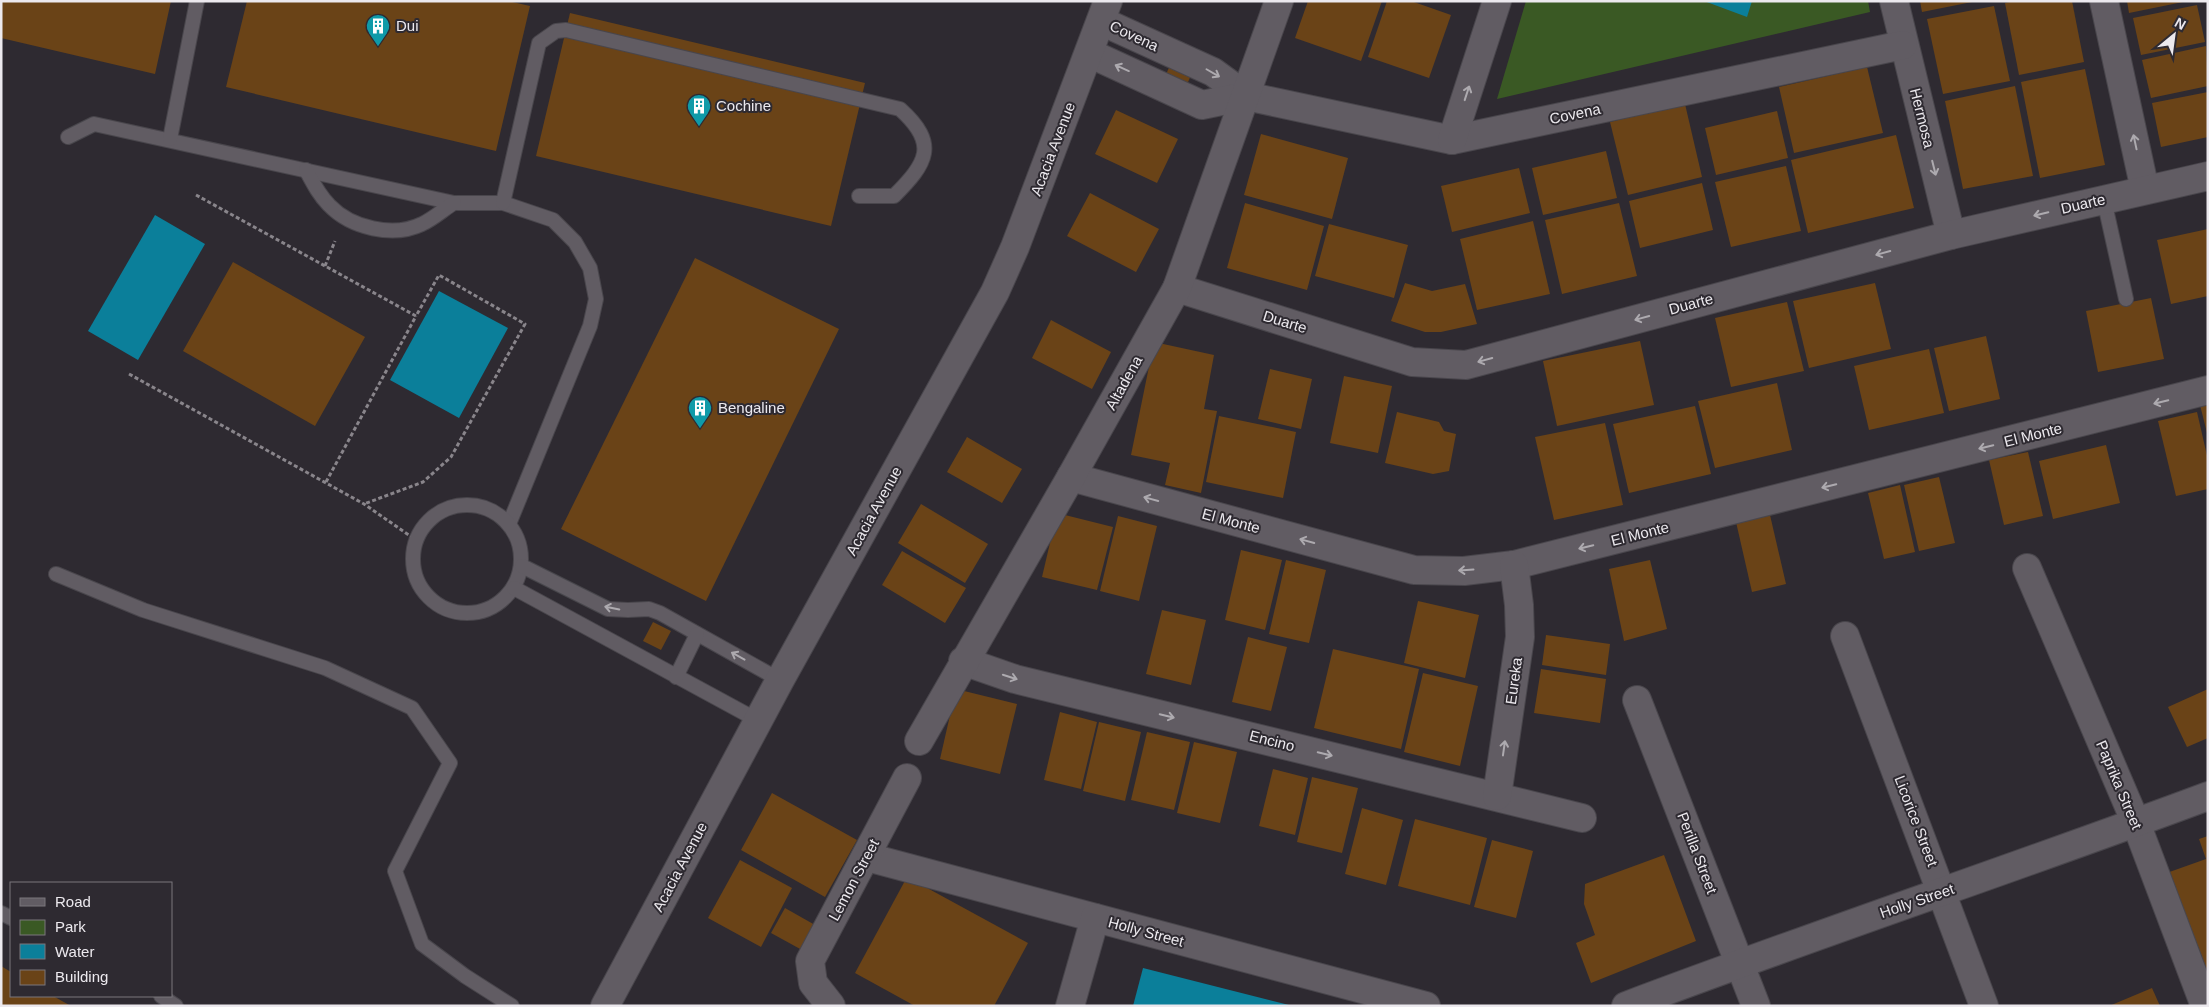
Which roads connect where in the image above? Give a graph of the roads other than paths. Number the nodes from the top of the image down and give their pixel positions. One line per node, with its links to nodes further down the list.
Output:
1 (197, 1): 13 (lane)
2 (1280, 1): 11 (street, Altadena)
3 (1497, 1): 14 (street, one-way to 3)
4 (1894, 1): 7 (street, Hermosa)
5 (2104, 1): 17 (street, one-way to 5)
6 (1104, 11): 8 (street, Covena); 9 (street, Acacia Avenue)
7 (1904, 45): 14 (street, Covena); 22 (street, Hermosa, one-way to 22)
8 (1166, 51): 10 (street, Covena); 11 (street, Covena, one-way to 11)
9 (1090, 53): 10 (street, Covena, one-way to 9); 37 (street, Acacia Avenue)
10 (1154, 82): 11 (street, Covena)
11 (1246, 96): 14 (street, Covena); 23 (street, Altadena)
12 (68, 137): 13 (lane)
13 (170, 139): 15 (lane)
14 (1452, 140)
15 (306, 170): 21 (lane); 21 (lane)
16 (2208, 176): 17 (street, Duarte)
17 (2145, 190): 19 (street, Duarte)
18 (859, 196): 20 (lane)
19 (2104, 200): 22 (street, Duarte, one-way to 22); 24 (lane)
20 (503, 202): 21 (lane); 27 (lane)
21 (454, 203)
22 (1951, 235): 23 (street, Duarte, one-way to 23)
23 (1177, 288): 26 (street, Altadena)
24 (2126, 299)
25 (2208, 390): 28 (street, El Monte, one-way to 28)
26 (1071, 477): 28 (street, El Monte, one-way to 26); 35 (street, Altadena)
27 (509, 524): 29 (lane); 32 (lane)
28 (1514, 565): 42 (street, Eureka, one-way to 28)
29 (522, 566): 32 (lane); 33 (lane, one-way to 29)
30 (2027, 568): 45 (street, Paprika Street)
31 (56, 574): 53 (lane)
32 (514, 588): 36 (lane)
33 (697, 634): 36 (lane); 37 (lane, one-way to 33)
34 (1845, 636): 47 (street, Licorice Street)
35 (964, 661): 40 (street, Altadena); 42 (street, Encino, one-way to 42)
36 (676, 677): 39 (lane)
37 (780, 680): 39 (street, Acacia Avenue)
38 (1637, 700): 49 (street, Perilla Street)
39 (759, 721): 54 (street, Acacia Avenue)
40 (918, 741)
41 (907, 778): 46 (street, Lemon Street)
42 (1497, 796): 44 (street, Encino)
43 (2208, 796): 45 (street, Holly Street)
44 (1582, 818)
45 (2136, 823): 47 (street, Holly Street); 61 (street, Paprika Street)
46 (867, 857): 48 (street, Holly Street); 55 (street, Lemon Street)
47 (1943, 892): 49 (street, Holly Street); 60 (street, Licorice Street)
48 (1095, 918): 51 (street, Holly Street); 56 (street)
49 (1740, 963): 58 (street, Holly Street); 59 (street, Perilla Street)
50 (162, 997): 52 (lane)
51 (1361, 998): 57 (street, Holly Street)
52 (176, 1006)
53 (512, 1006)
54 (605, 1006)
55 (831, 1006)
56 (1070, 1006)
57 (1426, 1006)
58 (1626, 1006)
59 (1756, 1006)
60 (1984, 1006)
61 (2205, 1006)

